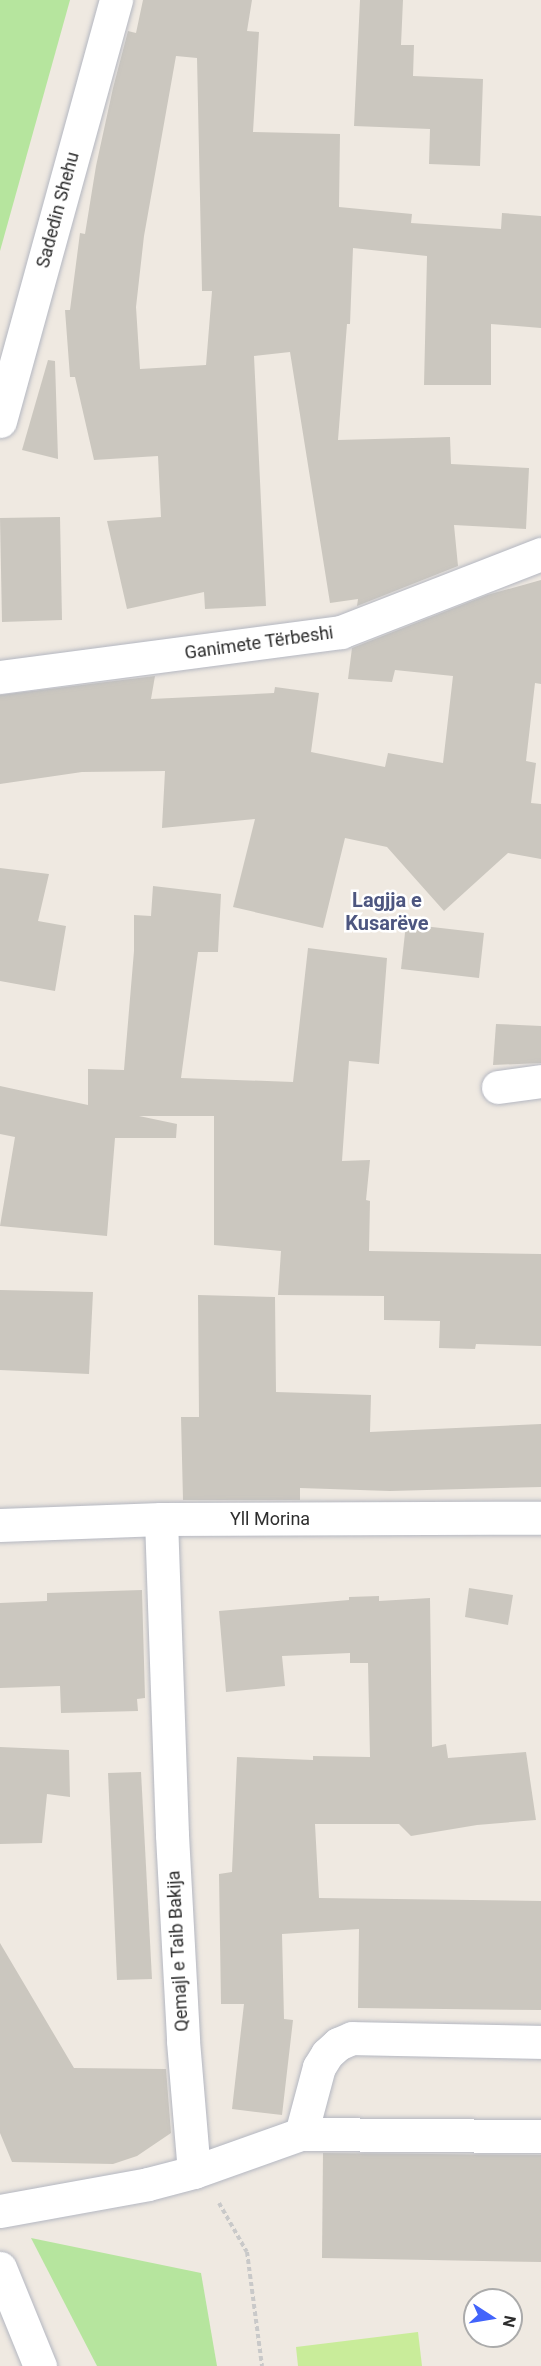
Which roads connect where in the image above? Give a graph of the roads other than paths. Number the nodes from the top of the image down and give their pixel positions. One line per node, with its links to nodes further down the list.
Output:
1 (116, 0): 2 (street, Sadedin Shehu)
2 (0, 421)
3 (541, 554): 4 (street, Ganimete Tërbeshi)
4 (0, 677)
5 (541, 1081): 6 (street)
6 (498, 1087)
7 (541, 1518): 8 (street, Yll Morina)
8 (161, 1519): 9 (street, Yll Morina); 13 (street, Qemajl e Taib Bakija)
9 (0, 1525)
10 (541, 2042): 11 (street)
11 (301, 2134): 12 (street); 13 (street)
12 (541, 2136)
13 (194, 2172): 14 (street)
14 (0, 2211)
15 (0, 2268): 16 (street)
16 (40, 2366)

